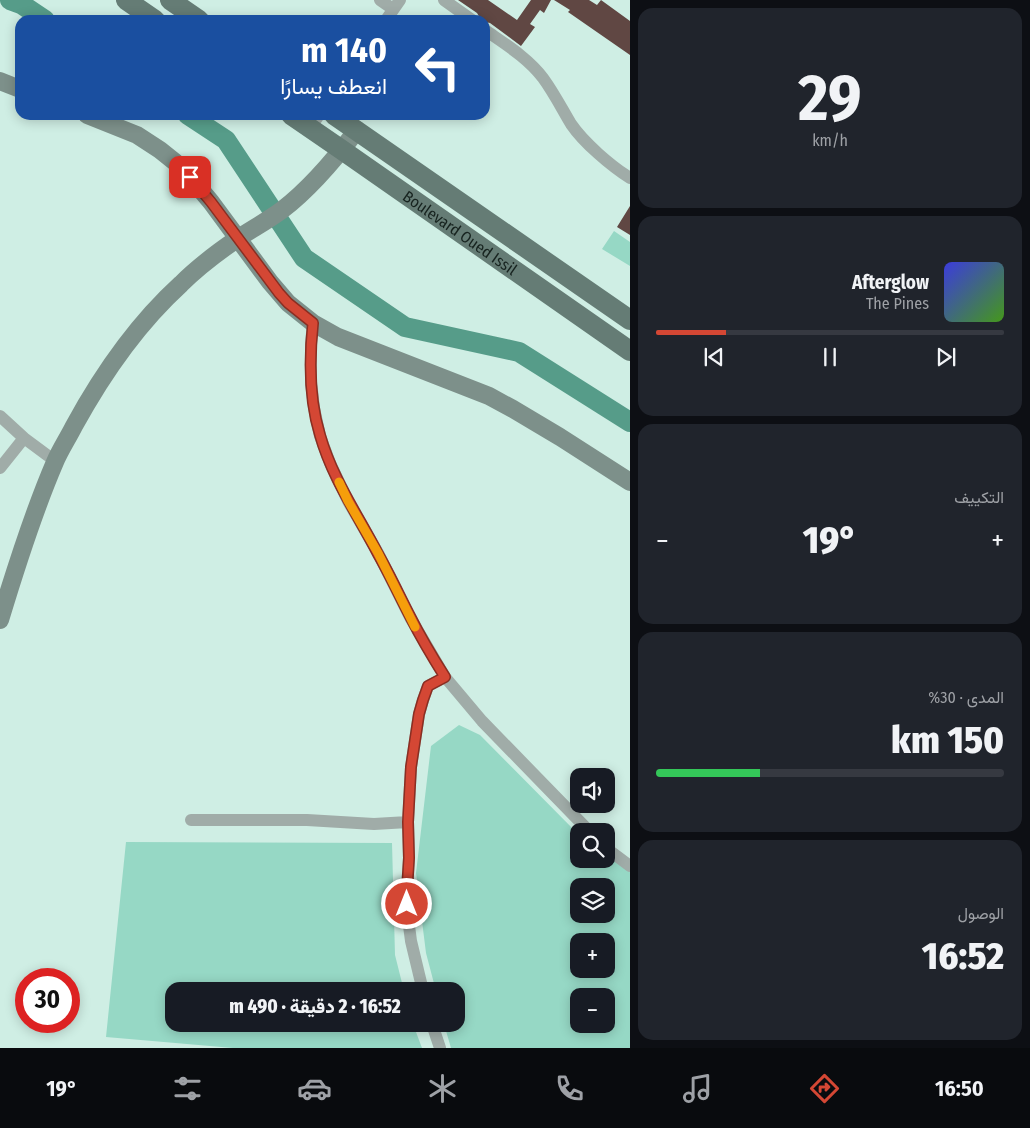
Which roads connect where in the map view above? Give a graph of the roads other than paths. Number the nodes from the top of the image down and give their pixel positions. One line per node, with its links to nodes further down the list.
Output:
1 (126, 0): 6 (main road)
2 (170, 0): 7 (main road)
3 (380, 0): 5 (street)
4 (444, 0): 9 (street)
5 (396, 4): 8 (street)
6 (148, 15)
7 (192, 15)
8 (389, 15)
9 (465, 15)
10 (490, 34): 18 (street)
11 (0, 81): 12 (street)
12 (15, 87)
13 (100, 120): 19 (street)
14 (341, 120): 16 (main road, Boulevard Oued Issil)
15 (314, 121): 17 (main road, Boulevard Oued Issil)
16 (356, 130): 17 (street); 20 (main road, Boulevard Oued Issil)
17 (342, 150): 19 (street); 22 (main road, Boulevard Oued Issil)
18 (630, 178)
19 (238, 238): 21 (street); 25 (street)
20 (630, 320)
21 (313, 323): 27 (street); 29 (street)
22 (630, 351)
23 (0, 416): 24 (street)
24 (24, 438): 25 (street); 26 (street)
25 (55, 461): 28 (street)
26 (0, 468)
27 (630, 482)
28 (0, 620)
29 (445, 677): 31 (street); 32 (street)
30 (192, 820): 31 (street)
31 (408, 822): 35 (street)
32 (581, 823)
33 (615, 855): 34 (street)
34 (630, 866)
35 (421, 982)
36 (435, 1032): 37 (street)
37 (440, 1048)

